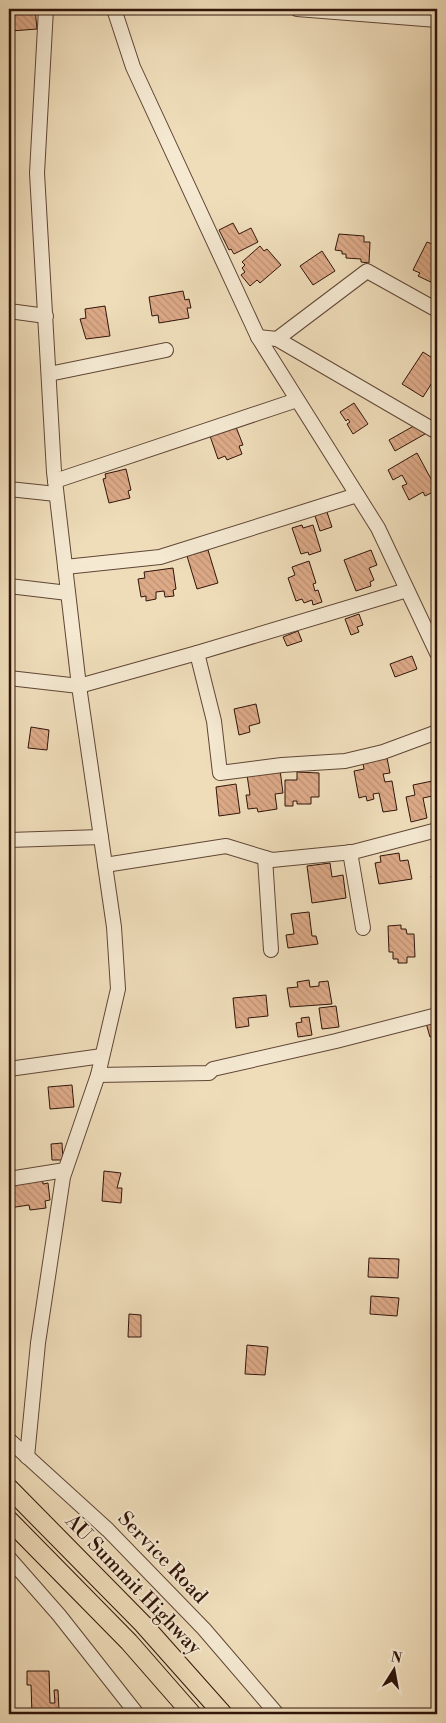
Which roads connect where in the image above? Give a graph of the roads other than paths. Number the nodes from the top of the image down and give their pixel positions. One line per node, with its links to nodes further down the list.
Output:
1 (46, 9): 8 (street)
2 (114, 9): 9 (street)
3 (297, 9): 4 (street)
4 (391, 13): 5 (street)
5 (437, 20)
6 (437, 310): 10 (street)
7 (9, 311): 8 (street)
8 (46, 316): 12 (street)
9 (258, 337): 10 (street); 13 (street)
10 (277, 339): 14 (street)
11 (166, 350): 12 (street)
12 (49, 374): 15 (street)
13 (297, 400): 15 (street); 17 (street)
14 (434, 425)
15 (56, 488): 16 (street); 18 (street)
16 (9, 489)
17 (357, 495): 18 (street); 20 (street)
18 (65, 567): 21 (street)
19 (9, 586): 21 (street)
20 (407, 590): 22 (street); 23 (street)
21 (68, 593): 25 (street)
22 (197, 653): 25 (street); 26 (street)
23 (437, 653)
24 (9, 678): 25 (street)
25 (79, 686): 28 (street)
26 (437, 732)
27 (437, 830): 30 (street)
28 (101, 837): 29 (street); 32 (street)
29 (9, 840)
30 (350, 852): 31 (street); 33 (street)
31 (265, 858): 32 (street); 34 (street)
32 (105, 865): 36 (street)
33 (363, 928)
34 (271, 950)
35 (437, 1015): 38 (street)
36 (102, 1056): 37 (street); 38 (street)
37 (9, 1069)
38 (98, 1075): 39 (street)
39 (65, 1170): 40 (street); 42 (street)
40 (9, 1179)
41 (9, 1440): 42 (street, Service Road)
42 (27, 1457): 50 (street, Service Road)
43 (9, 1488): 49 (main road, AU Summit Highway)
44 (9, 1520): 48 (main road)
45 (10, 1558): 46 (street); 47 (street)
46 (9, 1574)
47 (137, 1714)
48 (192, 1714)
49 (223, 1714)
50 (278, 1714)

